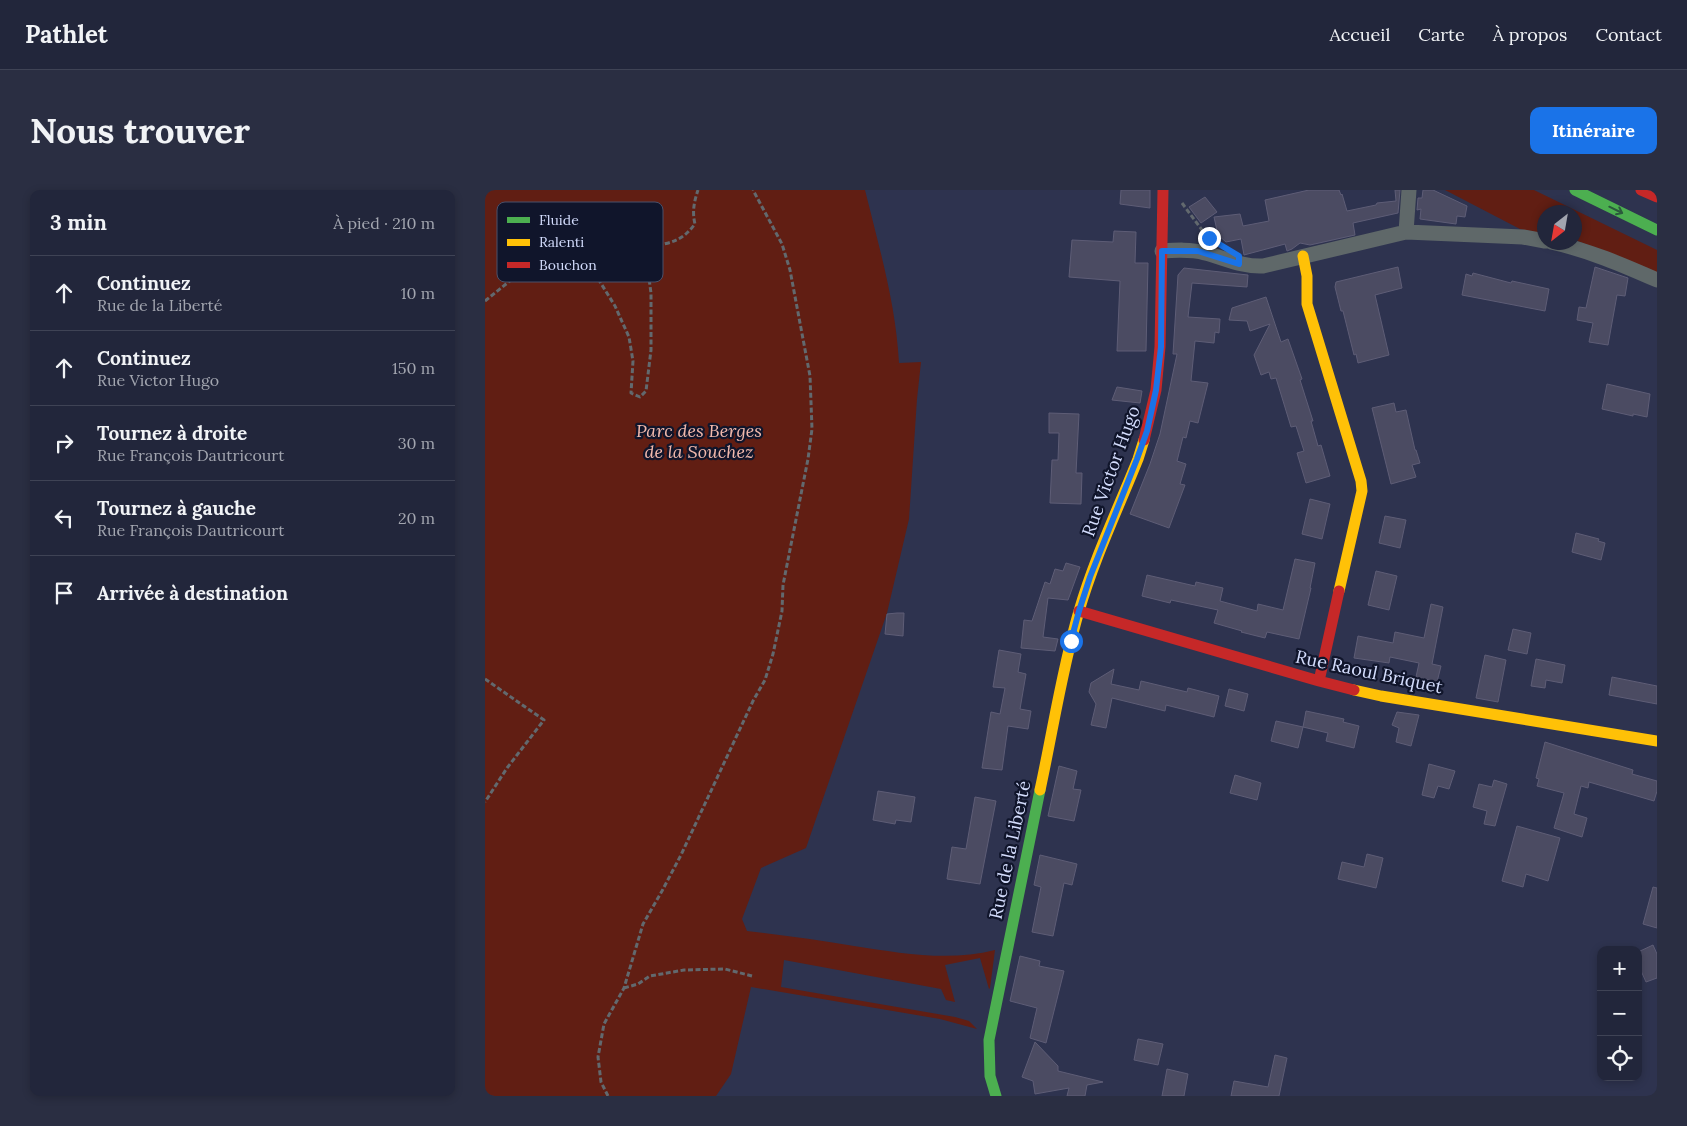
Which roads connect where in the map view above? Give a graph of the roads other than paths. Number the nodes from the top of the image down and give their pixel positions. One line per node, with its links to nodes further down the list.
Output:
1 (1409, 190): 7 (street)
2 (1575, 190): 6 (main road, one-way to 6)
3 (1641, 190): 5 (main road)
4 (1163, 193): 10 (main road, Rue Victor Hugo)
5 (1657, 197)
6 (1657, 230)
7 (1405, 232): 8 (street); 11 (street)
8 (1537, 240)
9 (1581, 250): 12 (street)
10 (1162, 251): 11 (street); 13 (main road, Rue Victor Hugo)
11 (1303, 256): 14 (main road)
12 (1657, 280)
13 (1079, 611): 14 (main road, Rue Raoul Briquet); 16 (main road, Rue de la Liberté)
14 (1319, 681): 15 (main road, Rue Raoul Briquet)
15 (1657, 740)
16 (996, 1096)

